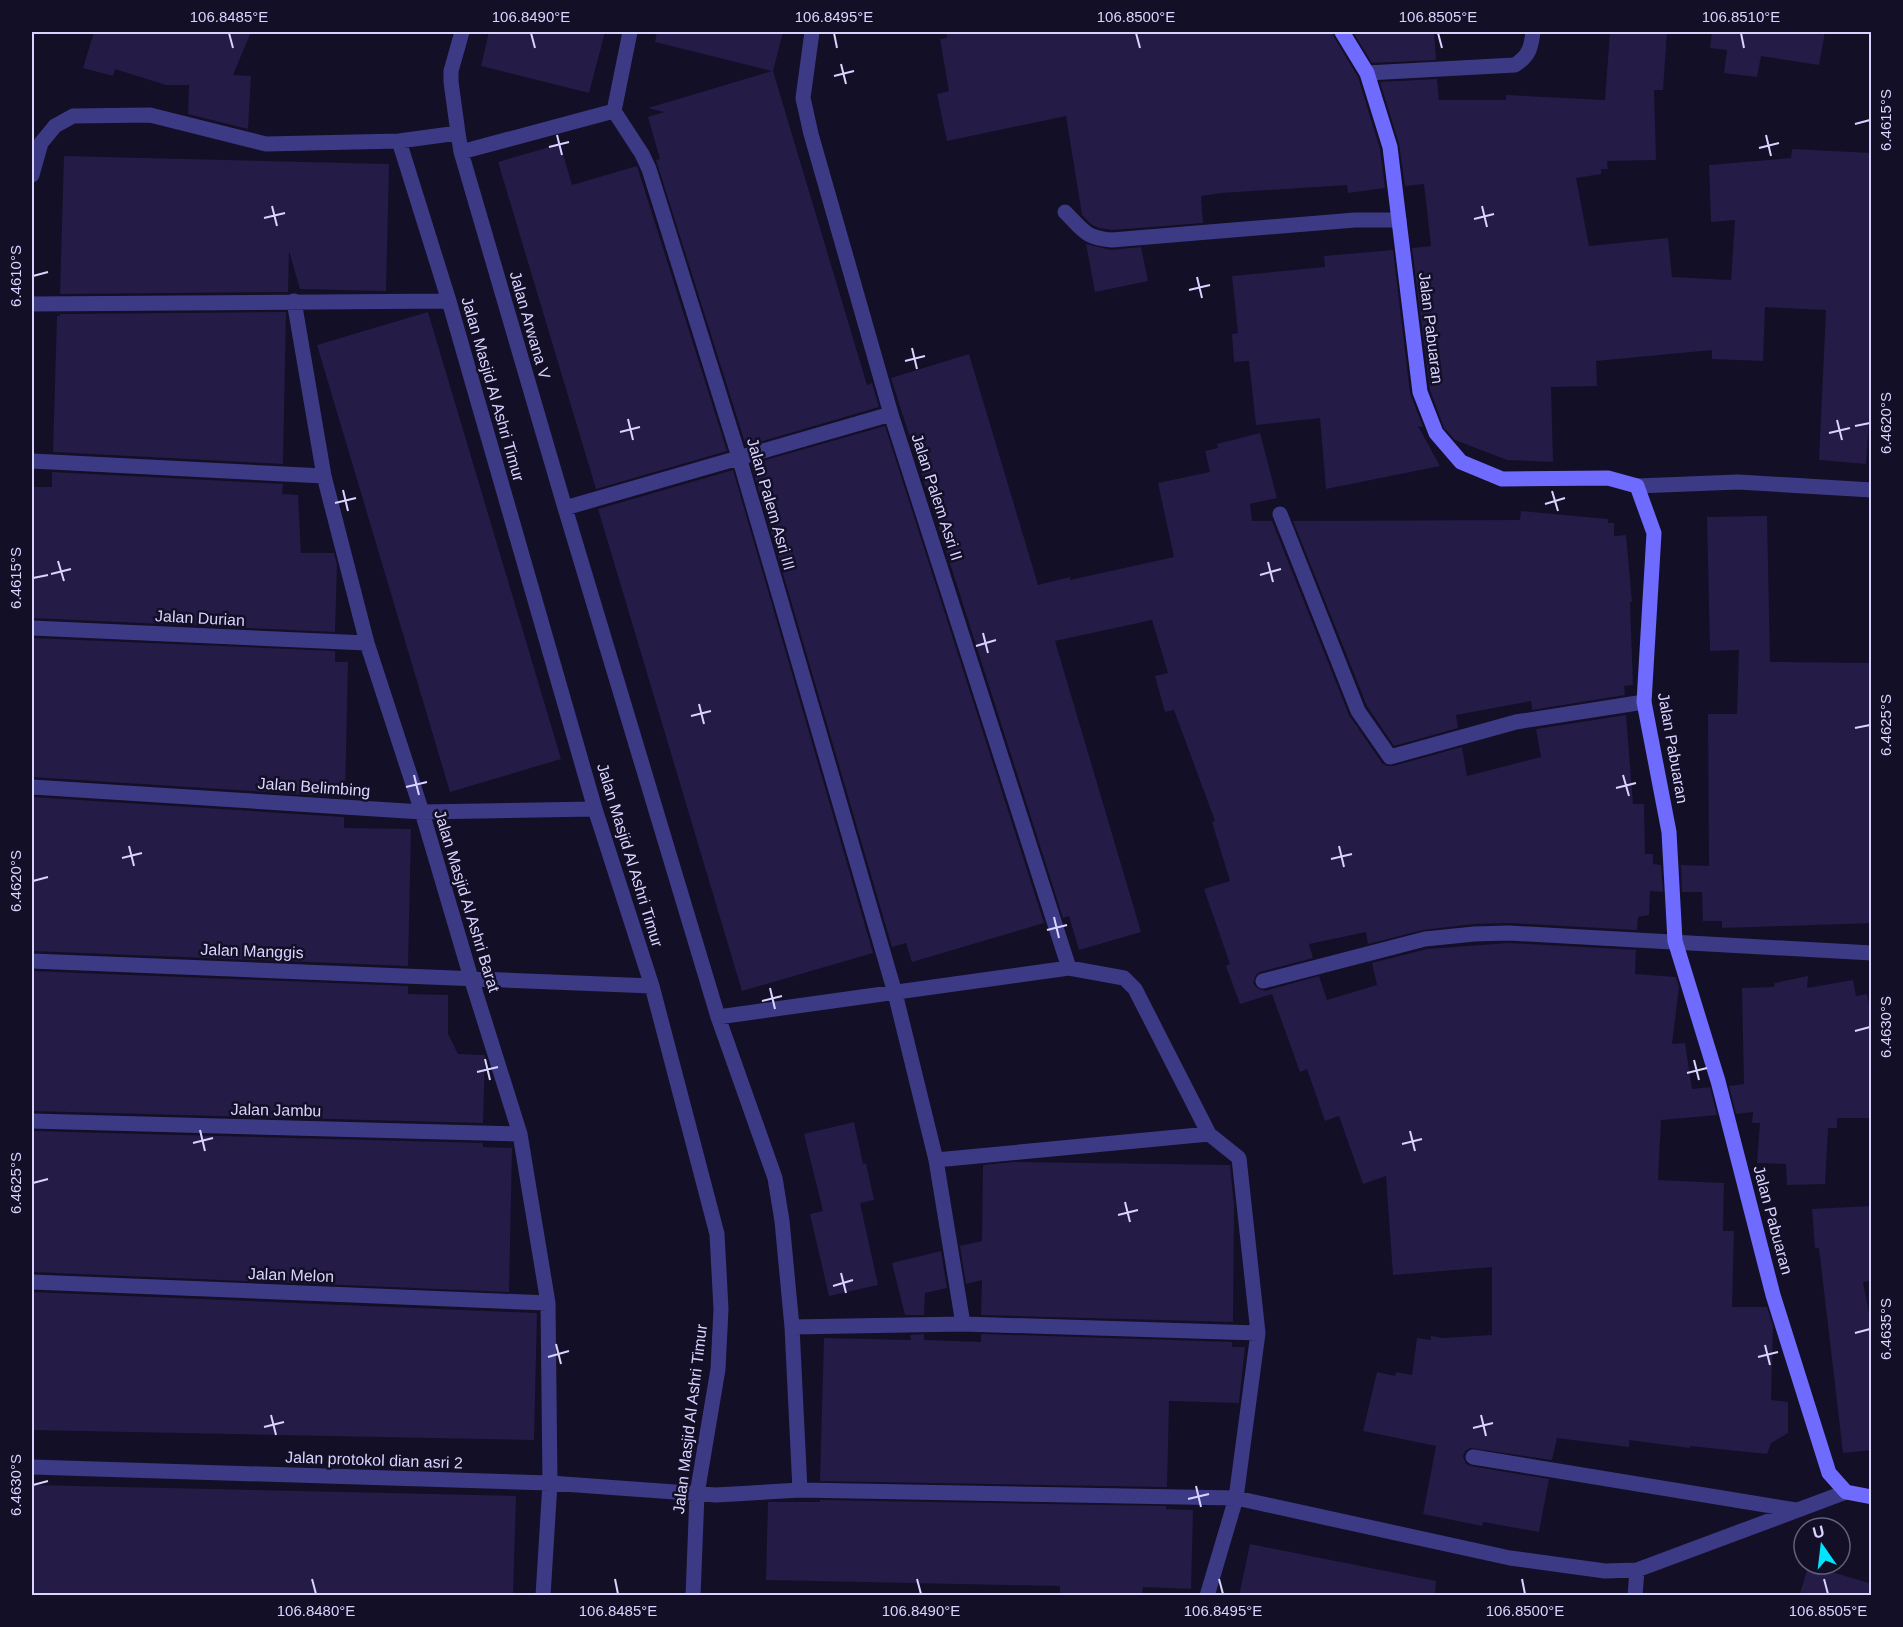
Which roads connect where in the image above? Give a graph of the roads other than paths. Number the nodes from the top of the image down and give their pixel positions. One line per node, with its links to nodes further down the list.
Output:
1 (462, 32): 8 (street, Jalan Arwana V)
2 (630, 32): 7 (street)
3 (812, 32): 17 (street, Jalan Palem Asri II)
4 (1342, 32): 6 (street, Jalan Pabuaran)
5 (1533, 32): 6 (street)
6 (1367, 74): 13 (street, Jalan Pabuaran)
7 (614, 111): 10 (street); 18 (street, Jalan Palem Asri III)
8 (451, 134): 9 (street); 10 (street, Jalan Arwana V)
9 (399, 141): 11 (street); 15 (street, Jalan Masjid Al Ashri Timur)
10 (461, 152): 23 (street, Jalan Arwana V)
11 (32, 176)
12 (1065, 212): 13 (street)
13 (1399, 220): 21 (street, Jalan Pabuaran)
14 (294, 301): 15 (street); 16 (street); 20 (street, Jalan Masjid Al Ashri Barat)
15 (449, 301): 29 (street, Jalan Masjid Al Ashri Timur)
16 (32, 304)
17 (891, 414): 18 (street); 34 (street, Jalan Palem Asri II)
18 (739, 457): 23 (street); 38 (street, Jalan Palem Asri III)
19 (32, 461): 20 (street)
20 (324, 476): 26 (street, Jalan Masjid Al Ashri Barat)
21 (1637, 486): 22 (street); 27 (street, Jalan Pabuaran)
22 (1872, 490)
23 (565, 508): 39 (street, Jalan Arwana V)
24 (1280, 514): 27 (street)
25 (32, 628): 26 (street, Jalan Durian)
26 (367, 643): 30 (street, Jalan Masjid Al Ashri Barat)
27 (1644, 702): 31 (street, Jalan Pabuaran)
28 (32, 788): 30 (street, Jalan Belimbing)
29 (595, 809): 30 (street, Jalan Belimbing); 37 (street, Jalan Masjid Al Ashri Timur)
30 (422, 812): 35 (street, Jalan Masjid Al Ashri Barat)
31 (1675, 941): 32 (street); 36 (street); 53 (street, Jalan Pabuaran)
32 (1872, 953)
33 (32, 961): 35 (street, Jalan Manggis)
34 (1069, 968): 38 (street); 42 (street)
35 (471, 978): 37 (street, Jalan Manggis); 41 (street, Jalan Masjid Al Ashri Barat)
36 (1263, 981)
37 (652, 986): 54 (street, Jalan Masjid Al Ashri Timur)
38 (895, 993): 39 (street); 43 (street, Jalan Palem Asri III)
39 (718, 1017): 47 (street, Jalan Arwana V)
40 (32, 1121): 41 (street, Jalan Jambu)
41 (520, 1134): 45 (street, Jalan Masjid Al Ashri Barat)
42 (1209, 1134): 43 (street); 48 (street)
43 (936, 1160): 46 (street, Jalan Palem Asri III)
44 (32, 1282): 45 (street, Jalan Melon)
45 (548, 1303): 51 (street, Jalan Masjid Al Ashri Barat)
46 (963, 1324): 47 (street); 48 (street)
47 (792, 1326): 52 (street, Jalan Arwana V)
48 (1257, 1333): 56 (street)
49 (1473, 1457): 57 (street)
50 (32, 1467): 51 (street, Jalan protokol dian asri 2)
51 (550, 1483): 54 (street, Jalan protokol dian asri 2); 59 (street, Jalan Masjid Al Ashri Barat)
52 (800, 1490): 54 (street, Jalan protokol dian asri 2); 56 (street, Jalan protokol dian asri 2)
53 (1846, 1492): 55 (street); 57 (street)
54 (697, 1494): 60 (street, Jalan Masjid Al Ashri Timur)
55 (1872, 1497)
56 (1236, 1498): 58 (street, Jalan protokol dian asri 2); 61 (street)
57 (1799, 1510): 58 (street)
58 (1637, 1570): 62 (street)
59 (543, 1596)
60 (693, 1596)
61 (1207, 1596)
62 (1635, 1596)

